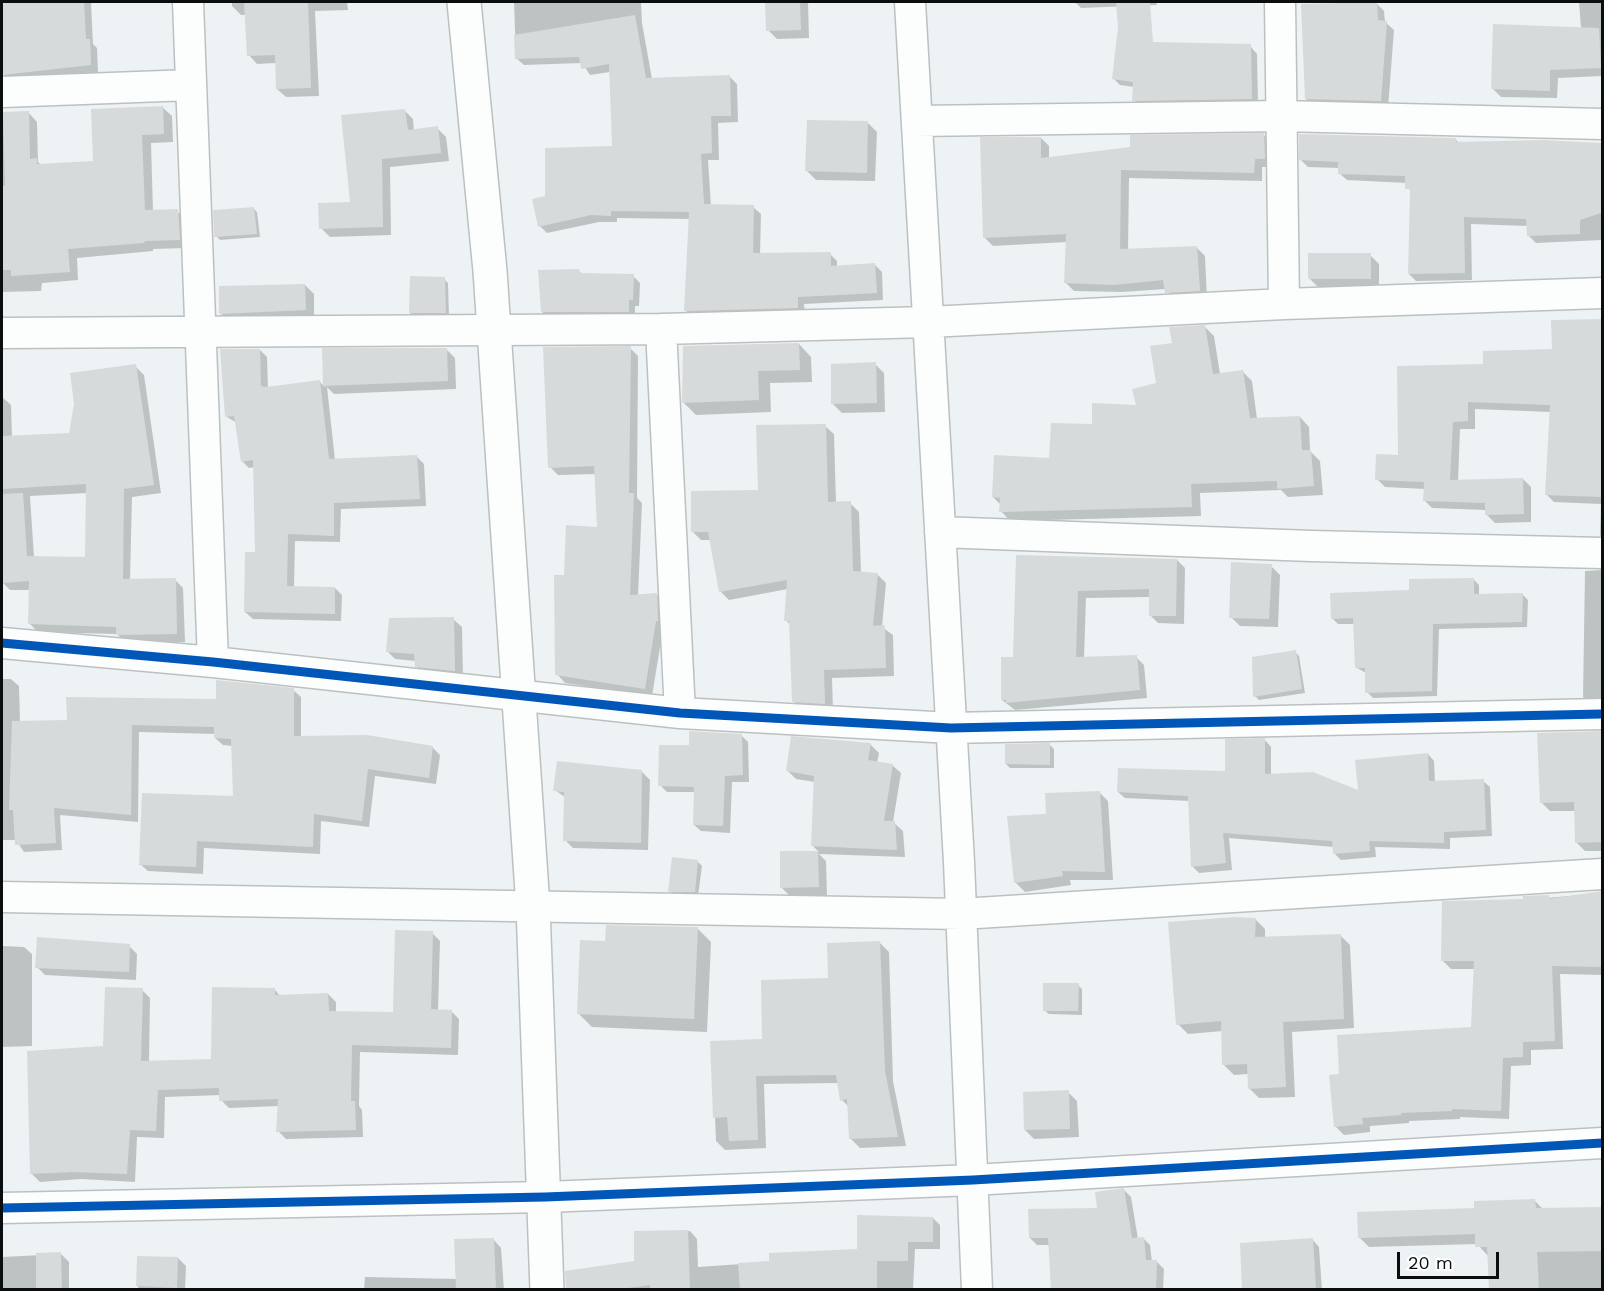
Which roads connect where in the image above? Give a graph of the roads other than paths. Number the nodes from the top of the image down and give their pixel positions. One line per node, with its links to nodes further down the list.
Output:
1 (188, 2): 5 (street)
2 (465, 2): 14 (main road)
3 (910, 2): 8 (street)
4 (1280, 2): 7 (street)
5 (191, 85): 6 (street); 15 (street)
6 (2, 92)
7 (1282, 116): 8 (street); 9 (street); 11 (street)
8 (916, 121): 12 (street)
9 (1602, 124)
10 (1602, 293): 11 (street)
11 (1284, 304): 12 (street)
12 (929, 322): 13 (street); 17 (street)
13 (661, 329): 14 (street); 22 (street)
14 (495, 330): 15 (street); 21 (main road)
15 (200, 332): 16 (street); 20 (street)
16 (2, 333)
17 (940, 532): 18 (street); 24 (street)
18 (1602, 553)
19 (2, 643): 20 (street)
20 (213, 662): 21 (street)
21 (517, 696): 22 (street); 27 (main road)
22 (680, 713): 24 (street)
23 (1602, 714): 24 (street)
24 (951, 728): 28 (street)
25 (1602, 874): 28 (street)
26 (2, 897): 27 (street)
27 (533, 907): 28 (street); 31 (main road)
28 (961, 914): 30 (street)
29 (1602, 1143): 30 (street)
30 (974, 1180): 31 (street); 34 (street)
31 (545, 1197): 32 (street); 33 (main road)
32 (2, 1208)
33 (547, 1290)
34 (977, 1290)

